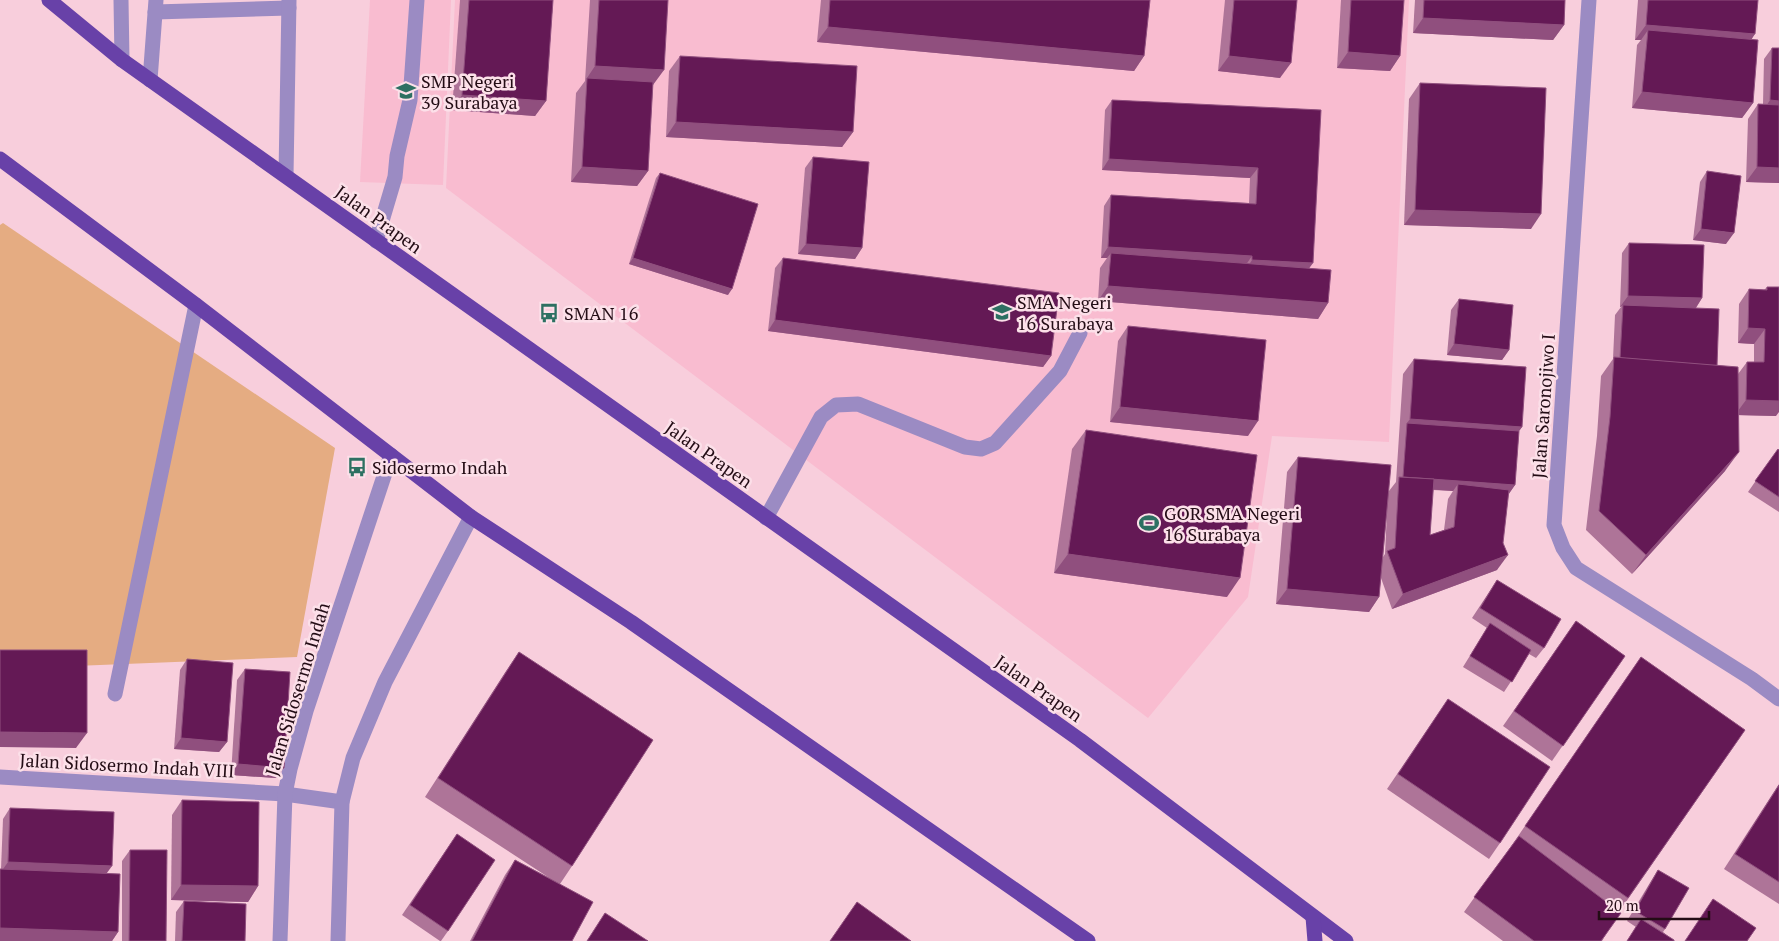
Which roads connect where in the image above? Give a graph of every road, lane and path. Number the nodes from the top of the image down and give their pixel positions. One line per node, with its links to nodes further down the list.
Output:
1 (49, 0): 7 (main road, Jalan Prapen)
2 (121, 0): 7 (street)
3 (417, 0): 11 (street)
4 (1589, 0): 18 (street, Jalan Saronojiwo I)
5 (289, 4): 6 (street); 10 (street)
6 (156, 6): 8 (street)
7 (122, 60): 8 (main road, Jalan Prapen)
8 (150, 80): 10 (main road, Jalan Prapen)
9 (0, 159): 12 (main road)
10 (286, 175): 11 (main road, Jalan Prapen)
11 (376, 240): 16 (main road, Jalan Prapen)
12 (196, 305): 14 (main road); 17 (street)
13 (1080, 334): 16 (street)
14 (391, 455): 15 (main road); 20 (street, Jalan Sidosermo Indah)
15 (471, 517): 21 (street); 25 (main road)
16 (766, 518): 22 (main road, Jalan Prapen)
17 (115, 694)
18 (1779, 699)
19 (0, 777): 20 (street, Jalan Sidosermo Indah VIII)
20 (285, 794): 21 (street, Jalan Sidosermo Indah VIII); 24 (street, Jalan Sidosermo Indah)
21 (342, 802): 23 (street)
22 (1313, 916): 26 (main road); 27 (main road, Jalan Prapen)
23 (339, 940)
24 (280, 941)
25 (1088, 941)
26 (1315, 941)
27 (1346, 941)

